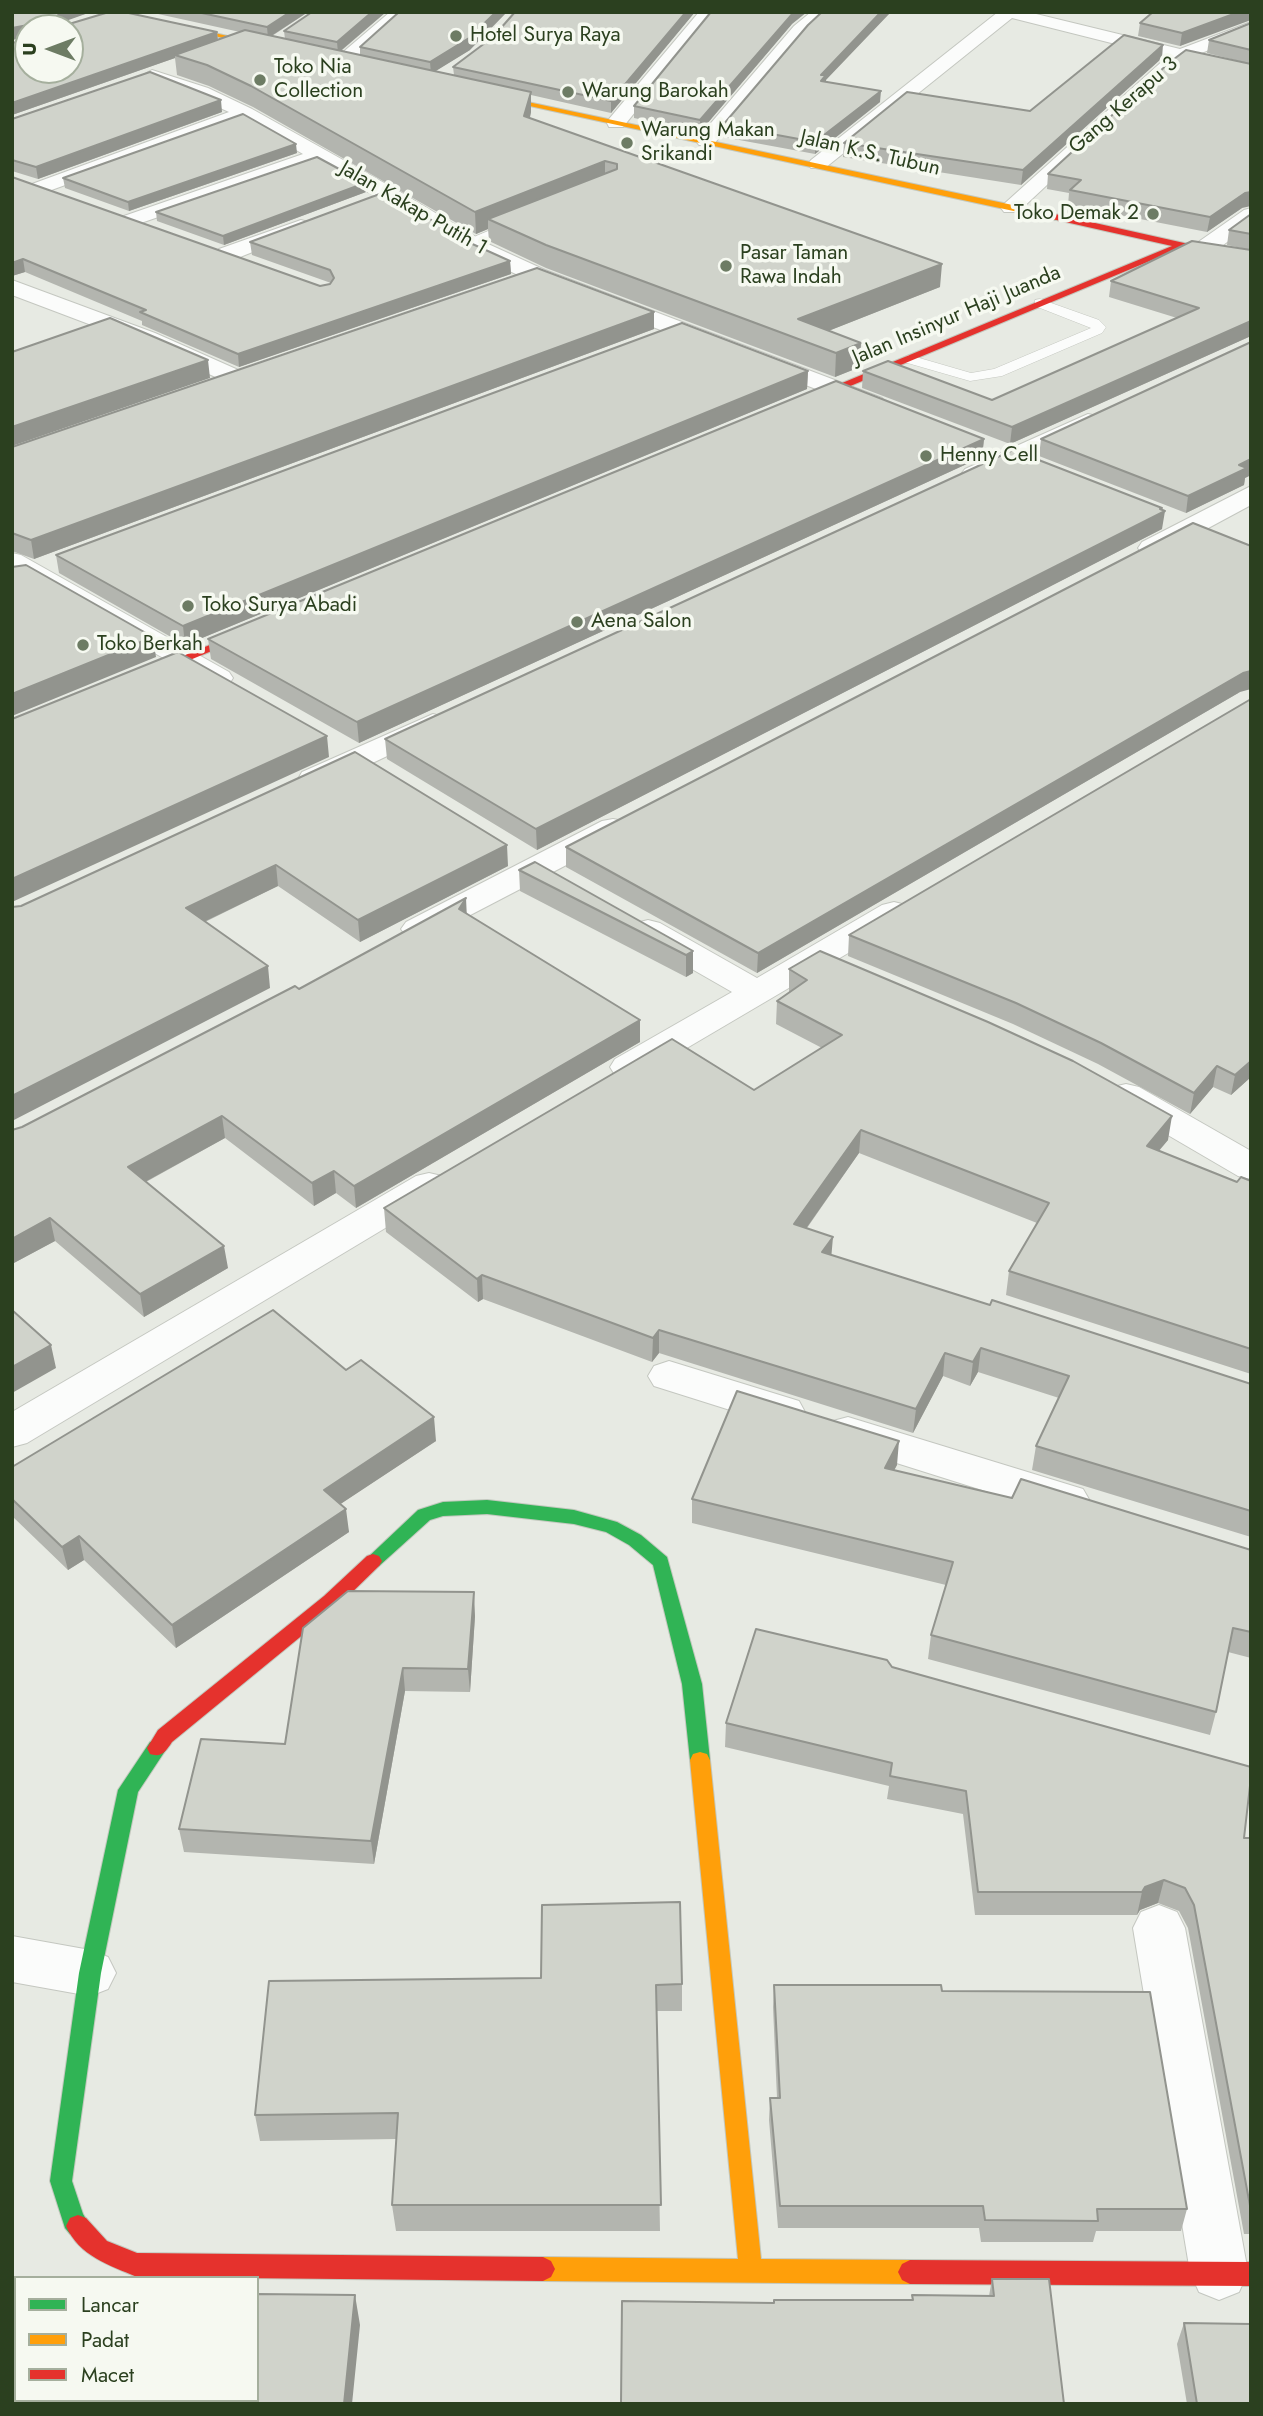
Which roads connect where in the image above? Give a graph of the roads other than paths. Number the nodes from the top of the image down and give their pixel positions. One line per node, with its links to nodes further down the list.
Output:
1 (400, 12): 12 (street)
2 (708, 12): 18 (street)
3 (822, 12): 19 (street)
4 (114, 13): 6 (street); 8 (street)
5 (1007, 13): 11 (street); 21 (street)
6 (93, 21)
7 (1251, 27): 11 (street, Gang Kerapu 3)
8 (247, 41): 9 (street); 10 (street)
9 (292, 52)
10 (212, 54)
11 (1181, 55): 15 (street); 25 (street, Gang Kerapu 3)
12 (335, 62): 14 (street)
13 (176, 66): 17 (street, Jalan Kakap Putih 1)
14 (365, 69)
15 (1251, 72)
16 (468, 91): 18 (street, Jalan K.S. Tubun)
17 (245, 113): 20 (street, Jalan Kakap Putih 1); 23 (street)
18 (616, 123): 19 (street, Jalan K.S. Tubun)
19 (706, 141): 21 (street, Jalan K.S. Tubun)
20 (318, 155): 22 (street, Jalan Kakap Putih 1); 29 (street)
21 (818, 164): 25 (street, Jalan K.S. Tubun)
22 (388, 193): 24 (street); 30 (street, Jalan Kakap Putih 1)
23 (65, 198)
24 (363, 203)
25 (1011, 208): 32 (street, Jalan K.S. Tubun)
26 (1251, 214): 33 (street)
27 (326, 217): 34 (street)
28 (533, 217): 30 (lane)
29 (167, 233)
30 (468, 242): 37 (street, Jalan Kakap Putih 1)
31 (203, 245): 34 (street)
32 (1181, 245): 33 (street, Jalan K.S. Tubun); 40 (street, Jalan Insinyur Haji Juanda)
33 (1202, 250): 35 (street, Jalan K.S. Tubun)
34 (227, 254): 36 (street)
35 (1251, 258)
36 (251, 263)
37 (537, 275): 38 (street); 41 (street, Jalan Kakap Putih 1)
38 (511, 284)
39 (12, 287): 45 (street)
40 (1040, 303): 43 (street, Jalan Insinyur Haji Juanda); 43 (lane)
41 (680, 330): 42 (street); 47 (street, Jalan Kakap Putih 1)
42 (641, 344)
43 (909, 359): 47 (street, Jalan Insinyur Haji Juanda)
44 (263, 369): 45 (street)
45 (237, 378): 46 (street)
46 (212, 387)
47 (838, 388): 49 (street, Jalan Insinyur Haji Juanda); 50 (street, Jalan Kakap Putih 1)
48 (1115, 409): 52 (street)
49 (787, 410)
50 (900, 413)
51 (975, 442): 52 (street)
52 (1025, 462): 53 (street)
53 (949, 486)
54 (1251, 494): 55 (street)
55 (1130, 559)
56 (58, 563): 57 (street)
57 (19, 571): 59 (street)
58 (274, 621): 59 (street)
59 (185, 658): 60 (street); 61 (street)
60 (123, 684)
61 (242, 691)
62 (458, 712): 64 (street)
63 (323, 738): 64 (street)
64 (358, 758): 65 (street); 66 (street)
65 (391, 779)
66 (284, 792)
67 (636, 816): 69 (street)
68 (503, 847): 69 (street)
69 (549, 874): 72 (street)
70 (922, 895): 73 (street)
71 (622, 915): 75 (street)
72 (391, 943)
73 (817, 958): 74 (street); 75 (street)
74 (853, 973)
75 (755, 991): 77 (street)
76 (1096, 1080): 78 (street)
77 (600, 1084)
78 (1251, 1167)
79 (456, 1169): 81 (street)
80 (669, 1376): 82 (street)
81 (12, 1432)
82 (1107, 1513)
83 (1159, 1928): 87 (street)
84 (12, 1959): 85 (street)
85 (90, 1973): 86 (street); 86 (street)
86 (751, 2272): 87 (street)
87 (1235, 2273)

